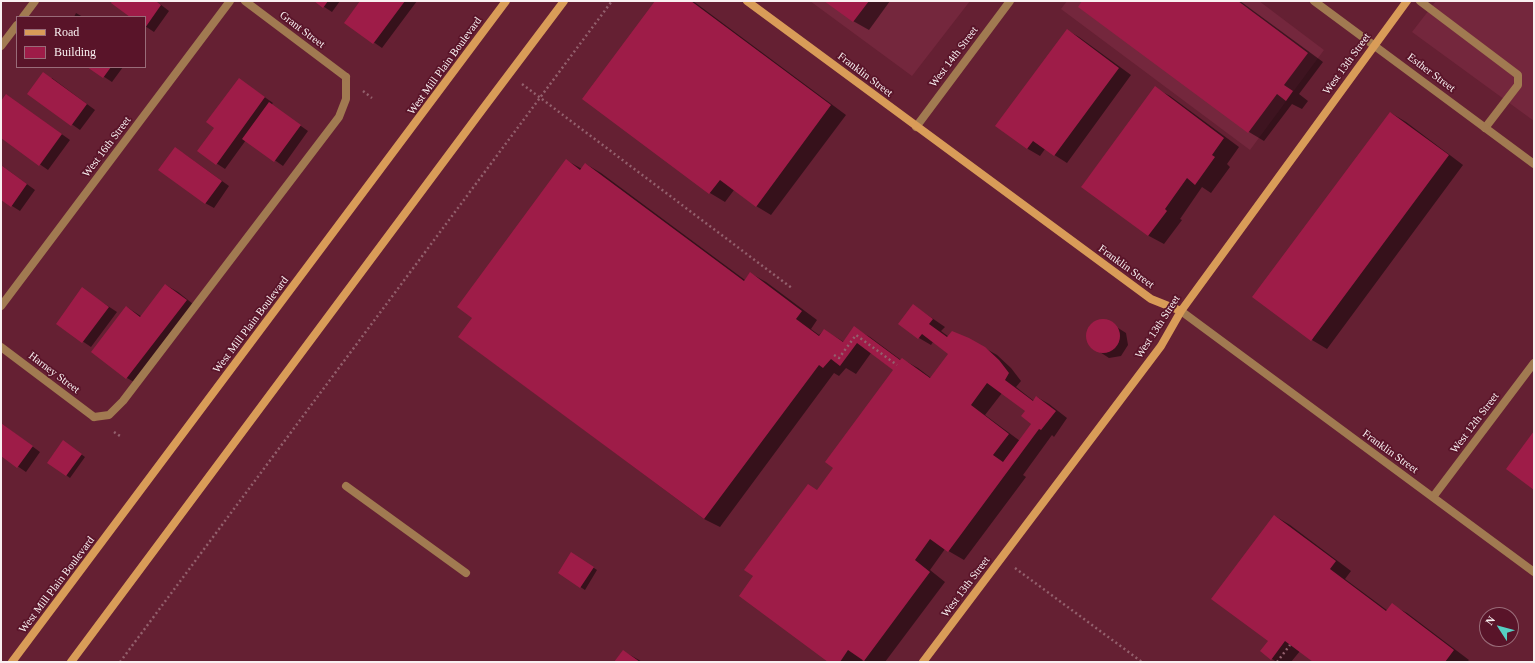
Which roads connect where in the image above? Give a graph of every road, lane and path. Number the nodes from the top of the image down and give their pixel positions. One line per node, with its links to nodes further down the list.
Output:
1 (35, 1): 12 (street)
2 (230, 1): 22 (street, West 16th Street)
3 (245, 1): 28 (street, Grant Street)
4 (506, 1): 35 (main road, West Mill Plain Boulevard)
5 (564, 1): 16 (main road)
6 (612, 1): 17 (path)
7 (747, 1): 18 (main road, Franklin Street)
8 (1010, 1): 18 (street, West 14th Street)
9 (1314, 1): 14 (street, Esther Street)
10 (1407, 1): 14 (main road, West 13th Street)
11 (1420, 1): 19 (street)
12 (24, 16)
13 (16, 26): 15 (street)
14 (1374, 45): 19 (street, Esther Street); 23 (main road, West 13th Street)
15 (1, 46)
16 (509, 74): 17 (path); 36 (main road)
17 (540, 98): 21 (path); 37 (path)
18 (916, 126): 23 (main road, Franklin Street)
19 (1485, 128): 20 (street, Esther Street)
20 (1534, 164)
21 (793, 289)
22 (1, 306)
23 (1181, 311): 30 (street, Franklin Street); 31 (main road, West 13th Street)
24 (1, 347): 28 (street, Harney Street)
25 (834, 354): 27 (path)
26 (1534, 363): 30 (street, West 12th Street)
27 (896, 365)
28 (94, 417)
29 (346, 486): 33 (street)
30 (1433, 497): 32 (street, Franklin Street)
31 (1001, 558): 38 (main road, West 13th Street); 39 (path)
32 (1534, 572)
33 (466, 573)
34 (1290, 644): 40 (path)
35 (12, 662)
36 (71, 662)
37 (120, 662)
38 (923, 662)
39 (1142, 662)
40 (1277, 662)

